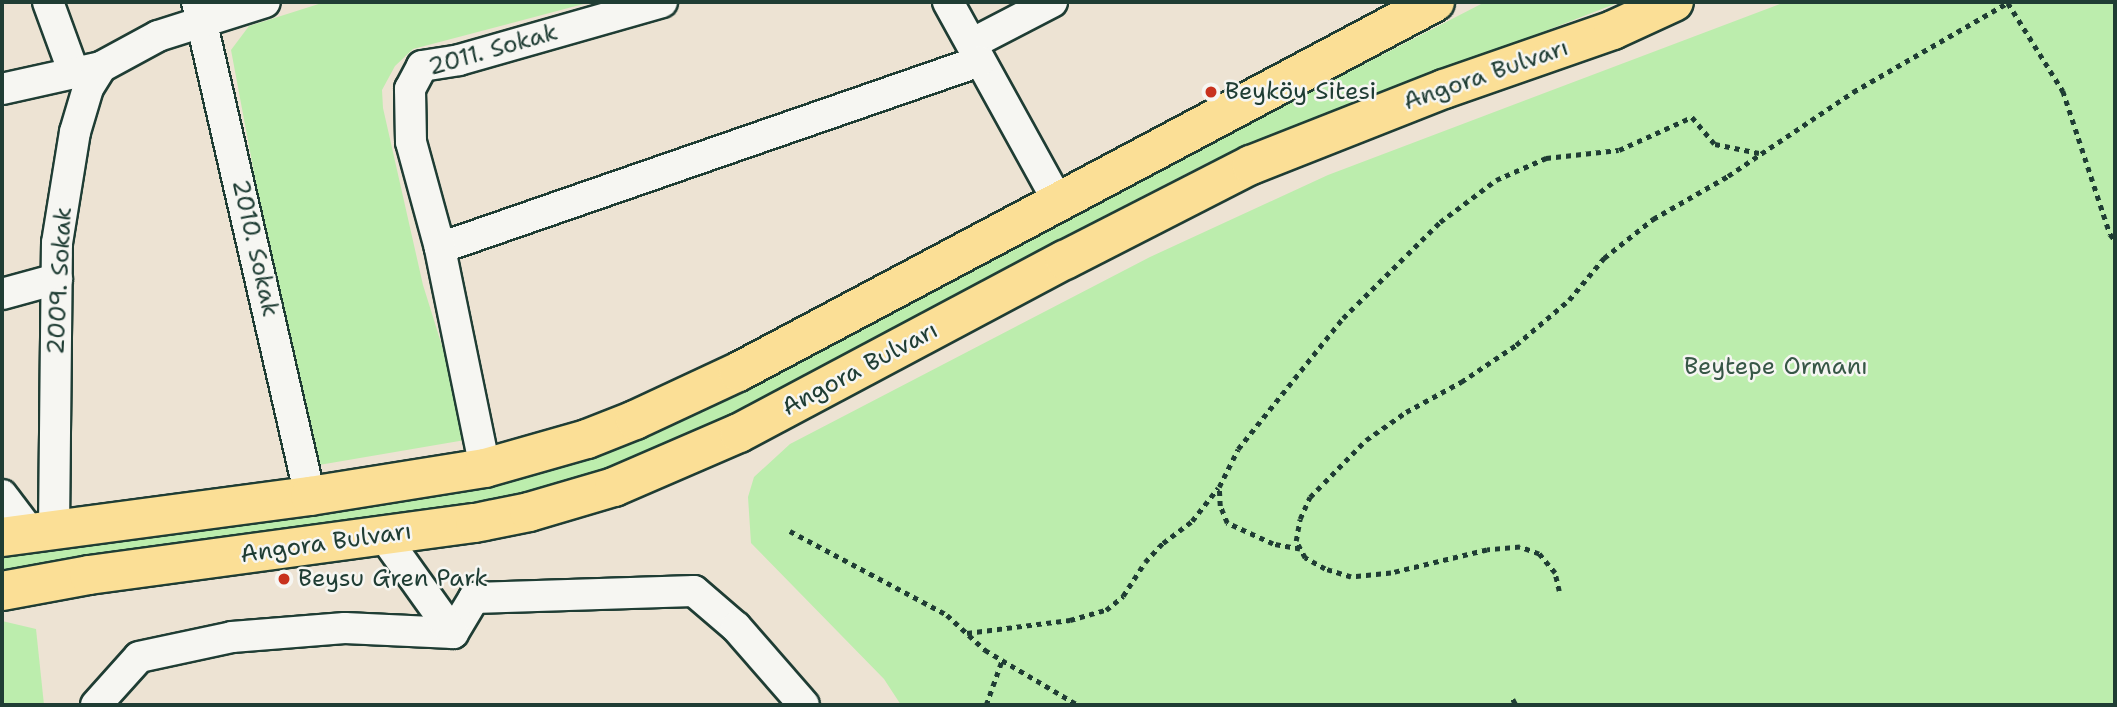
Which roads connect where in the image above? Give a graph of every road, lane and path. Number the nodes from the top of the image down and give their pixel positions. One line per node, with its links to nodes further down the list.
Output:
1 (48, 2): 11 (street)
2 (265, 2): 9 (street)
3 (662, 2): 16 (street, 2011. Sokak)
4 (948, 2): 10 (street)
5 (1052, 2): 10 (street)
6 (1433, 2): 14 (main road, Angora Bulvarı)
7 (1674, 2): 25 (main road, Angora Bulvarı)
8 (2009, 2): 13 (path); 15 (path)
9 (200, 12): 11 (street); 22 (street, 2010. Sokak)
10 (977, 52): 14 (street); 16 (street)
11 (87, 70): 12 (street); 17 (street, 2009. Sokak)
12 (2, 89)
13 (1759, 153): 20 (path); 26 (path)
14 (1058, 201): 19 (main road, Angora Bulvarı)
15 (2115, 240)
16 (440, 248): 19 (street, 2011. Sokak)
17 (57, 279): 18 (street); 24 (street, 2009. Sokak)
18 (2, 294)
19 (485, 468): 22 (main road, Angora Bulvarı)
20 (1219, 487): 26 (path); 30 (path)
21 (2, 495): 24 (street)
22 (310, 496): 24 (main road, Angora Bulvarı)
23 (790, 531): 30 (path)
24 (29, 533)
25 (383, 535): 27 (main road, Angora Bulvarı); 29 (street)
26 (1300, 549): 28 (path)
27 (2, 591)
28 (1559, 591)
29 (453, 633): 33 (street); 34 (street)
30 (967, 633): 31 (path)
31 (1002, 660): 35 (path); 36 (path)
32 (1513, 699): 37 (path)
33 (96, 705)
34 (804, 705)
35 (986, 705)
36 (1078, 705)
37 (1516, 705)

